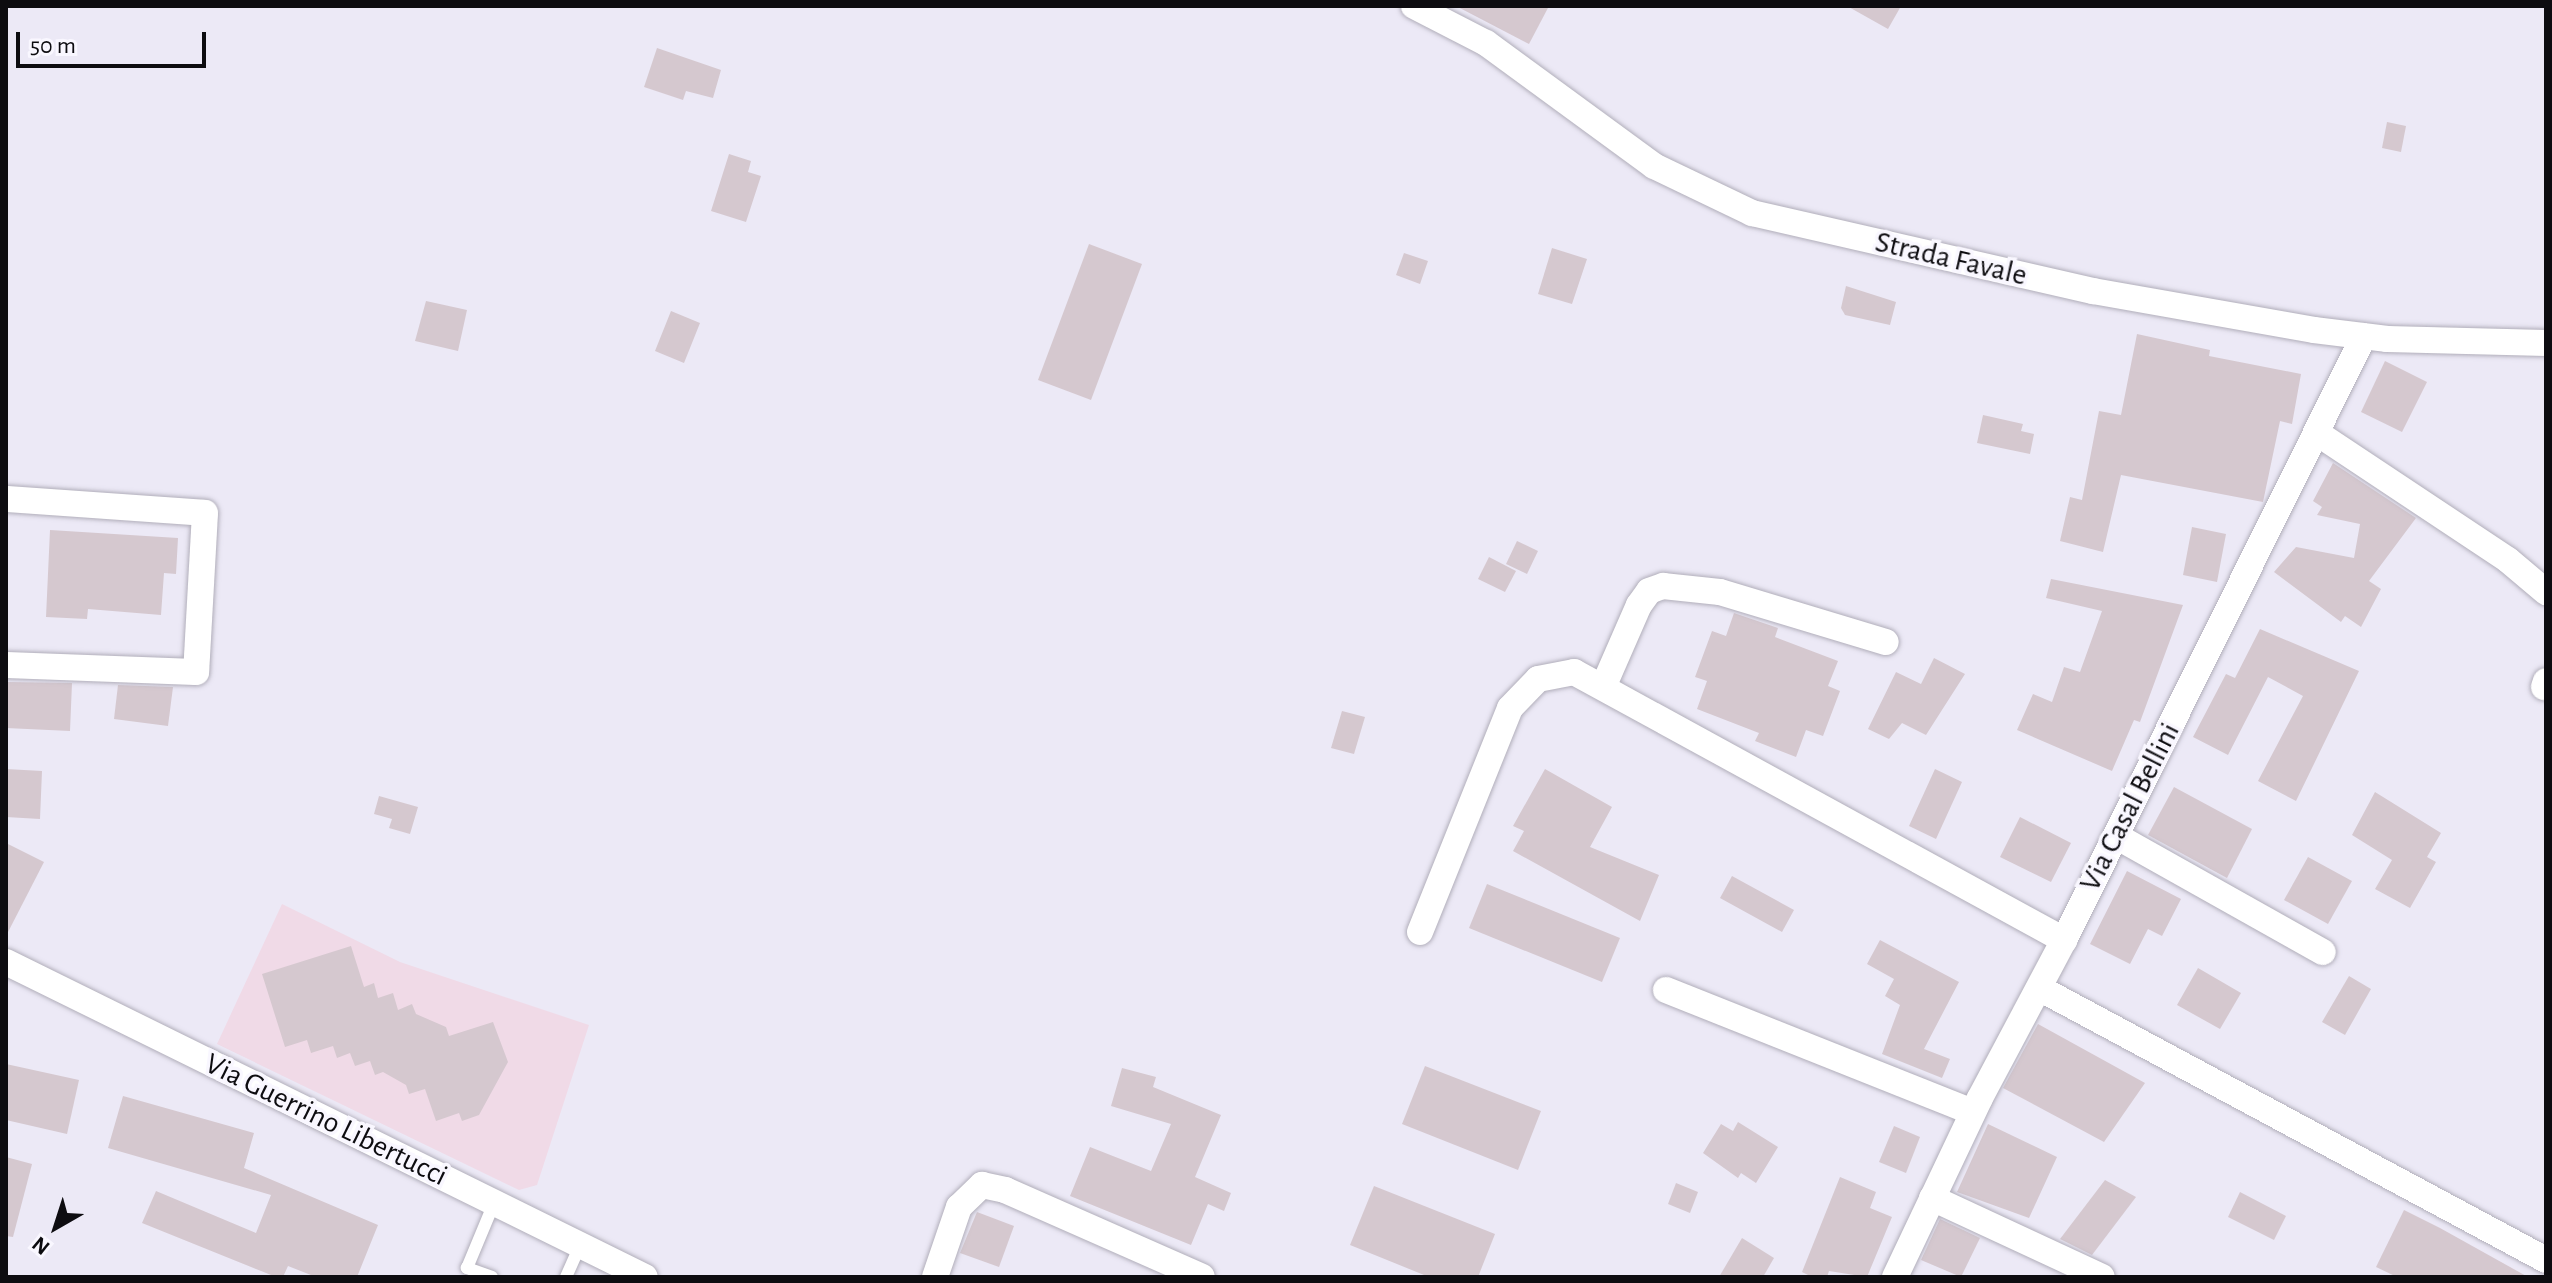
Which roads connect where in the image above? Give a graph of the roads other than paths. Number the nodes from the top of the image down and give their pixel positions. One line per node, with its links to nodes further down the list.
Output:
1 (1414, 6): 2 (street, Strada Favale)
2 (2364, 336): 3 (street, Strada Favale); 4 (street, Via Casal Bellini)
3 (2546, 343)
4 (2317, 433): 6 (street); 10 (street, Via Casal Bellini)
5 (6, 499): 8 (street)
6 (2546, 592)
7 (1886, 642): 9 (street)
8 (6, 665)
9 (1604, 685): 11 (street); 12 (street)
10 (2116, 836): 12 (street, Via Casal Bellini); 13 (street)
11 (1420, 932)
12 (2064, 940): 15 (street, Via Casal Bellini)
13 (2323, 952)
14 (6, 962): 19 (street, Via Guerrino Libertucci)
15 (2039, 988): 17 (street, Via Casal Bellini); 21 (street)
16 (1666, 990): 17 (street)
17 (1973, 1112): 18 (street, Via Casal Bellini)
18 (1932, 1198): 27 (street, Via Casal Bellini); 28 (street)
19 (494, 1203): 20 (street, Via Guerrino Libertucci); 22 (lane)
20 (580, 1245): 23 (lane); 24 (street, Via Guerrino Libertucci)
21 (2546, 1260)
22 (492, 1277)
23 (566, 1277)
24 (645, 1277)
25 (935, 1277): 26 (street)
26 (1202, 1277)
27 (1895, 1277)
28 (2102, 1277)

